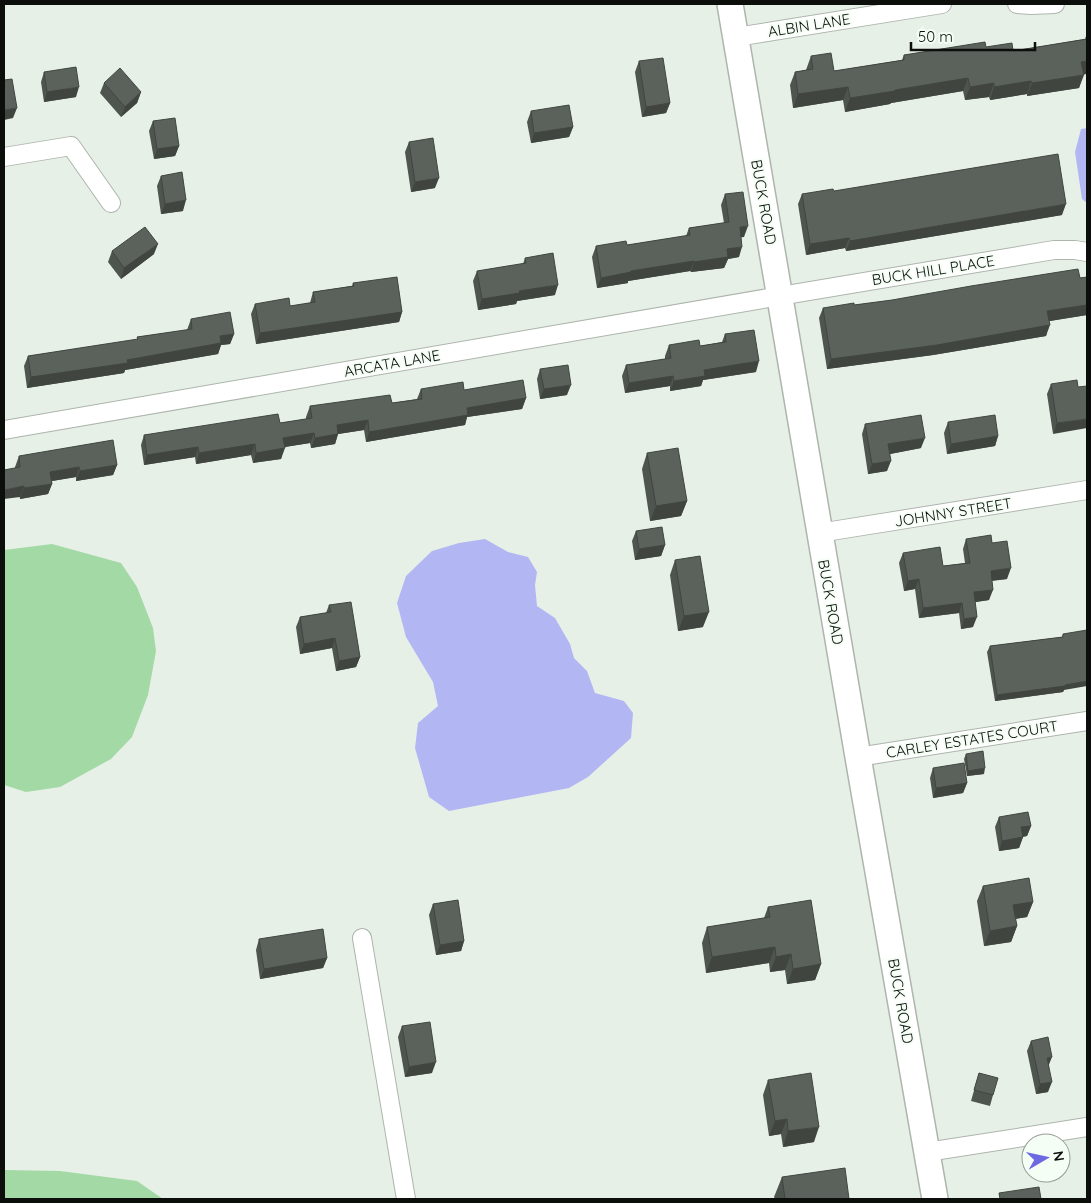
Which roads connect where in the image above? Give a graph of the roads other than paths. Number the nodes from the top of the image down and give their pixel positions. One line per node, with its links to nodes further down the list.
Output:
1 (730, 4): 5 (street, BUCK ROAD)
2 (942, 4): 5 (street, ALBIN LANE)
3 (1017, 4): 4 (street)
4 (1055, 4)
5 (736, 37): 9 (street, BUCK ROAD)
6 (4, 157): 7 (street)
7 (111, 203)
8 (1087, 252): 9 (street, BUCK HILL PLACE)
9 (780, 296): 10 (street, ARCATA LANE); 12 (street, BUCK ROAD)
10 (4, 430)
11 (1087, 490): 12 (street, JOHNNY STREET)
12 (819, 534): 14 (street, BUCK ROAD)
13 (1087, 721): 14 (street, CARLEY ESTATES COURT)
14 (858, 757): 17 (street, BUCK ROAD)
15 (362, 938): 18 (street)
16 (1087, 1127): 17 (street)
17 (927, 1152): 19 (street, BUCK ROAD)
18 (406, 1199)
19 (935, 1199)

